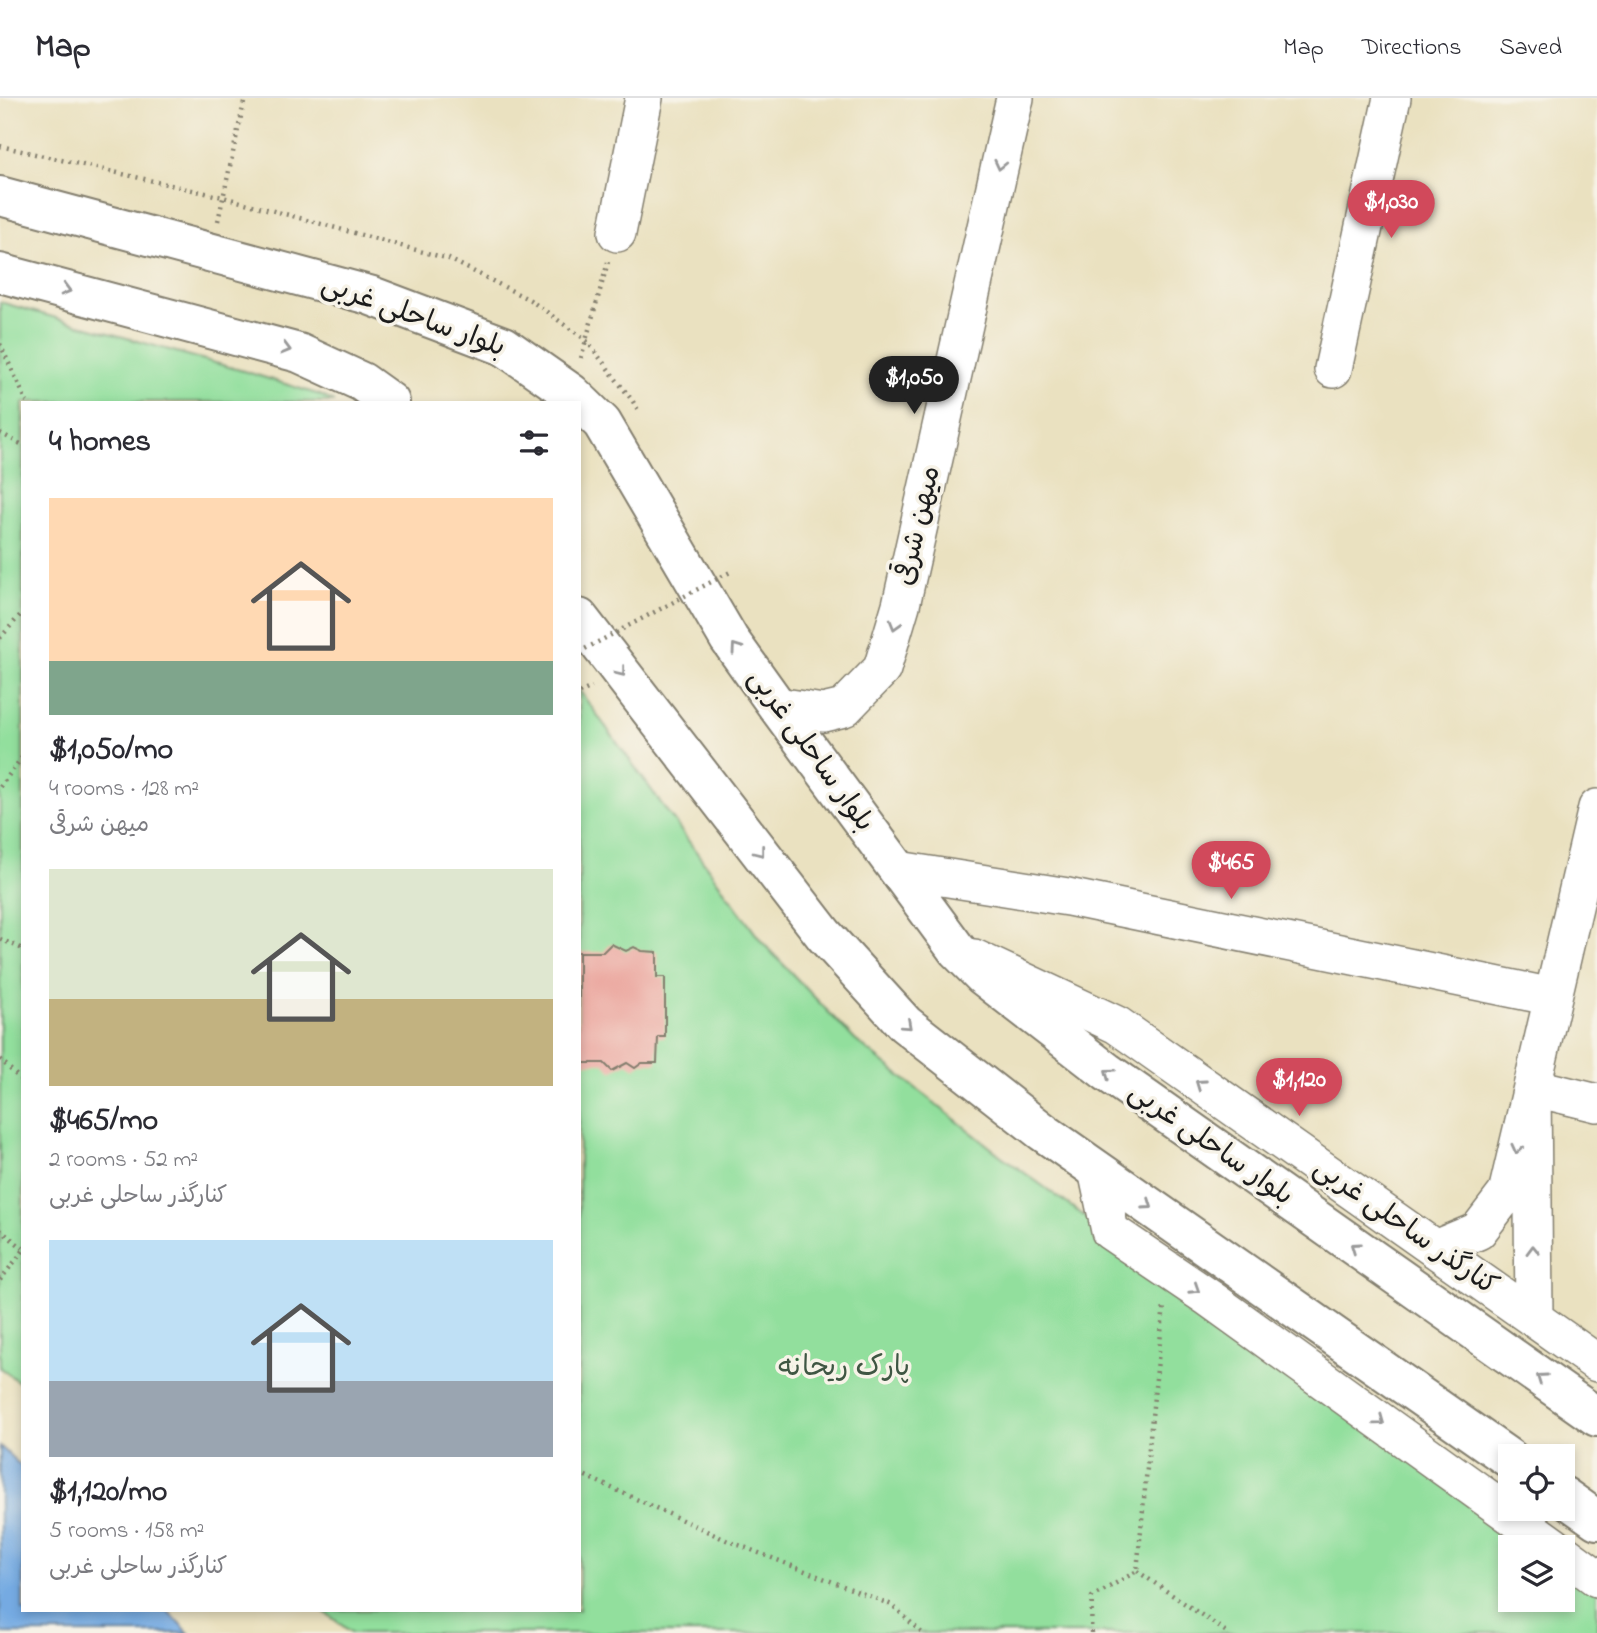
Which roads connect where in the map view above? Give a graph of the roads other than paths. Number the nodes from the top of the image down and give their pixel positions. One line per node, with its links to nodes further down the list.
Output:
1 (645, 98): 5 (street)
2 (1015, 98): 12 (street, میهن شرقی, one-way to 12)
3 (1392, 98): 7 (street)
4 (0, 195): 9 (main road, بلوار ساحلی غربی, one-way to 4)
5 (617, 233)
6 (0, 273): 8 (main road, one-way to 8)
7 (1333, 369)
8 (389, 401)
9 (579, 401)
10 (581, 403): 12 (main road, بلوار ساحلی غربی, one-way to 10)
11 (581, 621): 19 (main road, one-way to 19)
12 (777, 706): 14 (main road, بلوار ساحلی غربی)
13 (1597, 808): 16 (street)
14 (898, 870): 15 (main road, بلوار ساحلی غربی); 16 (street)
15 (957, 950): 20 (street, کنارگذر ساحلی غربی, one-way to 15); 23 (main road, بلوار ساحلی غربی, one-way to 15)
16 (1553, 997): 17 (street)
17 (1532, 1087): 18 (street); 20 (street, one-way to 20); 21 (street, one-way to 17)
18 (1597, 1102)
19 (1097, 1170): 24 (main road, one-way to 24); 27 (street, one-way to 27)
20 (1435, 1249): 21 (street, کنارگذر ساحلی غربی)
21 (1534, 1318): 22 (street, کنارگذر ساحلی غربی)
22 (1597, 1363)
23 (1597, 1417)
24 (1498, 1451)
25 (1575, 1504): 26 (main road)
26 (1597, 1520)
27 (1538, 1535)
28 (1575, 1561): 29 (street)
29 (1597, 1577)

